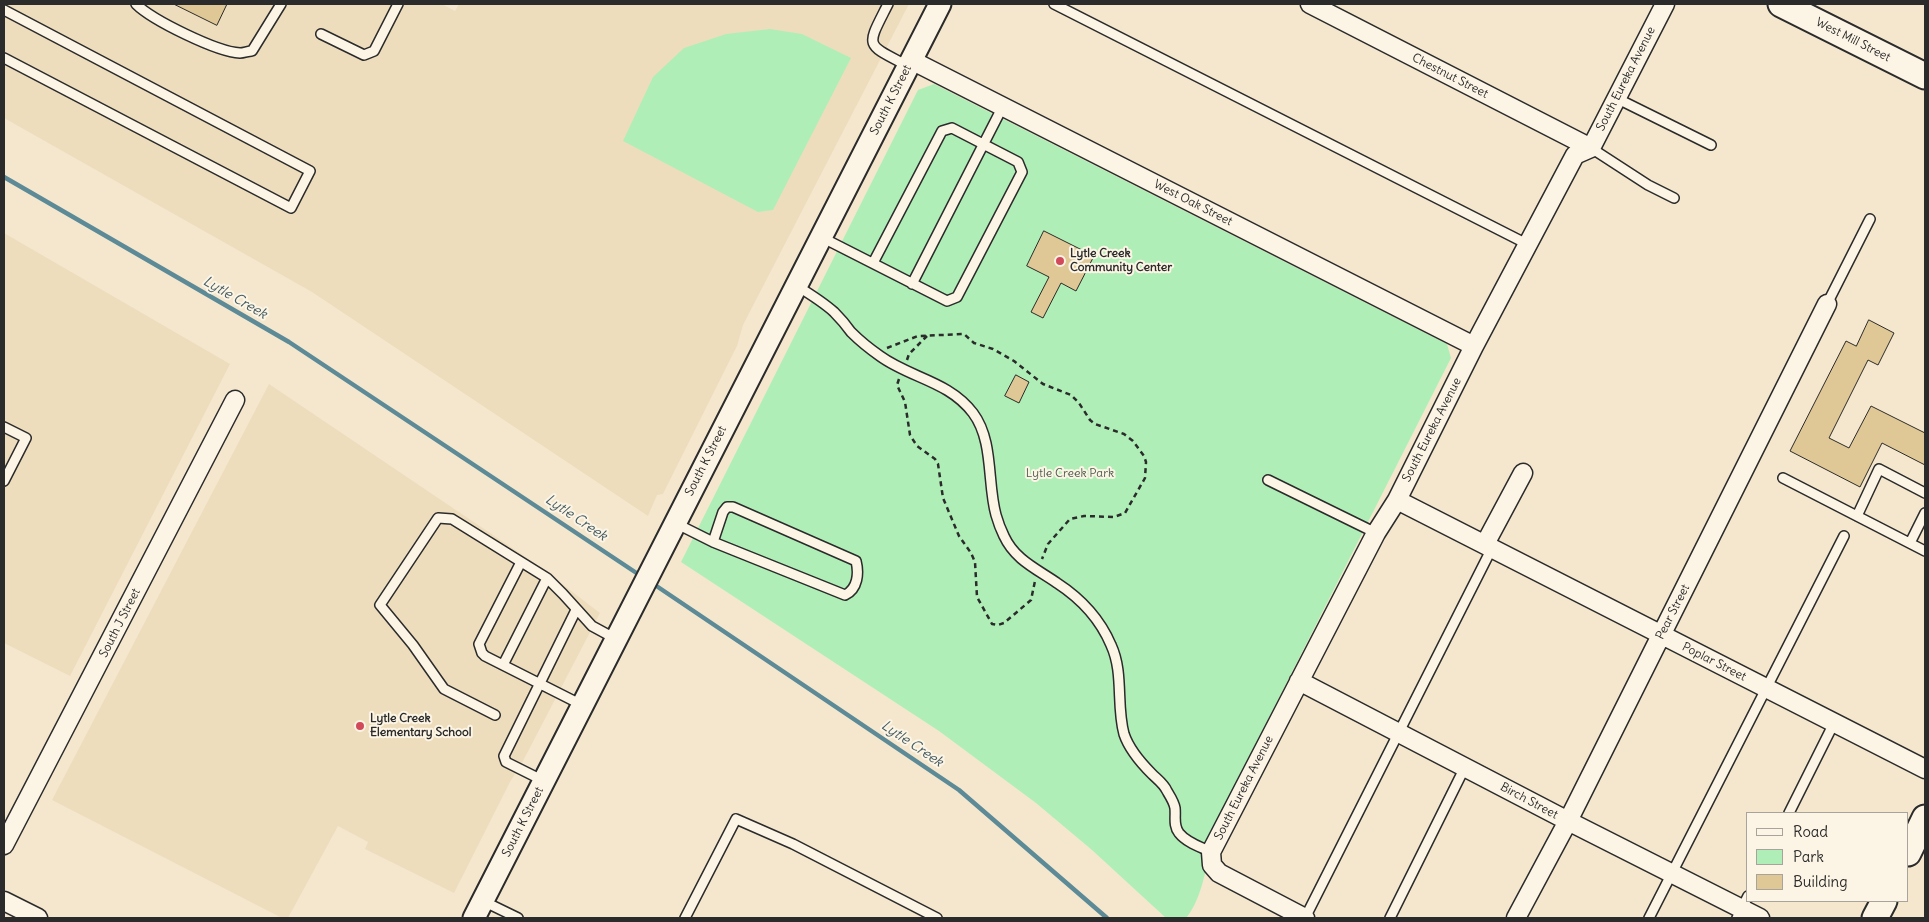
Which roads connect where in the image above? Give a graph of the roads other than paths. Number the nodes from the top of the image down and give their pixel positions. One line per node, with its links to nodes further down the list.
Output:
1 (136, 4): 2 (lane)
2 (281, 4)
3 (398, 4): 12 (lane)
4 (888, 4): 15 (lane)
5 (940, 4): 15 (street, South K Street)
6 (1054, 4): 25 (lane)
7 (1310, 4): 21 (street, Chestnut Street)
8 (1665, 4): 17 (street, South Eureka Avenue)
9 (1781, 4): 16 (main road, West Mill Street)
10 (1815, 4): 14 (main road, West Mill Street)
11 (4, 10): 13 (lane)
12 (321, 34)
13 (4, 58)
14 (1925, 60)
15 (910, 63): 18 (street, West Oak Street); 24 (street, South K Street)
16 (1925, 76)
17 (1616, 98): 20 (lane); 21 (street, South Eureka Avenue)
18 (1003, 106): 19 (lane); 30 (street, West Oak Street)
19 (984, 144): 26 (lane); 27 (lane); 27 (lane)
20 (1711, 145)
21 (1591, 148): 22 (lane); 25 (street, South Eureka Avenue)
22 (1674, 198)
23 (1870, 219): 29 (lane)
24 (820, 237): 26 (lane); 28 (street, South K Street)
25 (1527, 244): 30 (street, South Eureka Avenue)
26 (873, 264): 27 (lane)
27 (912, 284)
28 (796, 285): 41 (street, South K Street); 69 (lane)
29 (1827, 304): 51 (street, Pear Street)
30 (1474, 346): 38 (street, South Eureka Avenue)
31 (235, 400): 67 (street, South J Street)
32 (4, 427): 36 (lane)
33 (1523, 473): 46 (street)
34 (1783, 478): 40 (lane)
35 (1268, 480): 42 (lane)
36 (4, 481)
37 (1925, 494): 40 (lane)
38 (1397, 500): 42 (street, South Eureka Avenue); 46 (street, Poplar Street)
39 (1925, 513): 45 (lane)
40 (1856, 516): 45 (lane)
41 (671, 532): 44 (lane); 52 (street, South K Street)
42 (1376, 533): 54 (street, South Eureka Avenue)
43 (1844, 536): 56 (lane)
44 (713, 542): 44 (lane)
45 (1910, 543): 47 (lane)
46 (1488, 546): 51 (street, Poplar Street); 60 (lane)
47 (1925, 550)
48 (521, 562): 49 (lane); 53 (lane); 58 (lane)
49 (546, 578): 50 (lane); 53 (lane)
50 (576, 610): 52 (lane); 55 (lane)
51 (1662, 635): 56 (street, Poplar Street); 66 (street, Pear Street)
52 (616, 639): 57 (street, South K Street)
53 (503, 665): 55 (lane)
54 (1299, 681): 60 (street, Birch Street); 69 (street, South Eureka Avenue)
55 (539, 683): 57 (lane); 63 (lane)
56 (1766, 689): 59 (street, Poplar Street); 70 (lane)
57 (582, 705): 63 (street, South K Street)
58 (495, 715)
59 (1834, 724): 62 (street, Poplar Street); 64 (lane)
60 (1398, 733): 61 (street, Birch Street); 79 (lane)
61 (1465, 767): 66 (street, Birch Street); 80 (lane)
62 (1925, 769)
63 (544, 781): 74 (street, South K Street)
64 (1790, 812)
65 (1925, 818): 68 (main road)
66 (1568, 821): 70 (street, Birch Street); 81 (street, Pear Street)
67 (4, 846)
68 (1909, 851)
69 (1212, 859): 79 (street)
70 (1672, 873): 73 (street, Birch Street); 82 (lane)
71 (4, 901): 75 (street)
72 (1883, 902): 84 (main road)
73 (1742, 908): 83 (street, Birch Street)
74 (479, 910): 76 (lane)
75 (38, 918)
76 (518, 918)
77 (685, 918): 78 (lane)
78 (937, 918)
79 (1305, 918)
80 (1390, 918)
81 (1516, 918)
82 (1649, 918)
83 (1760, 918)
84 (1875, 918)

